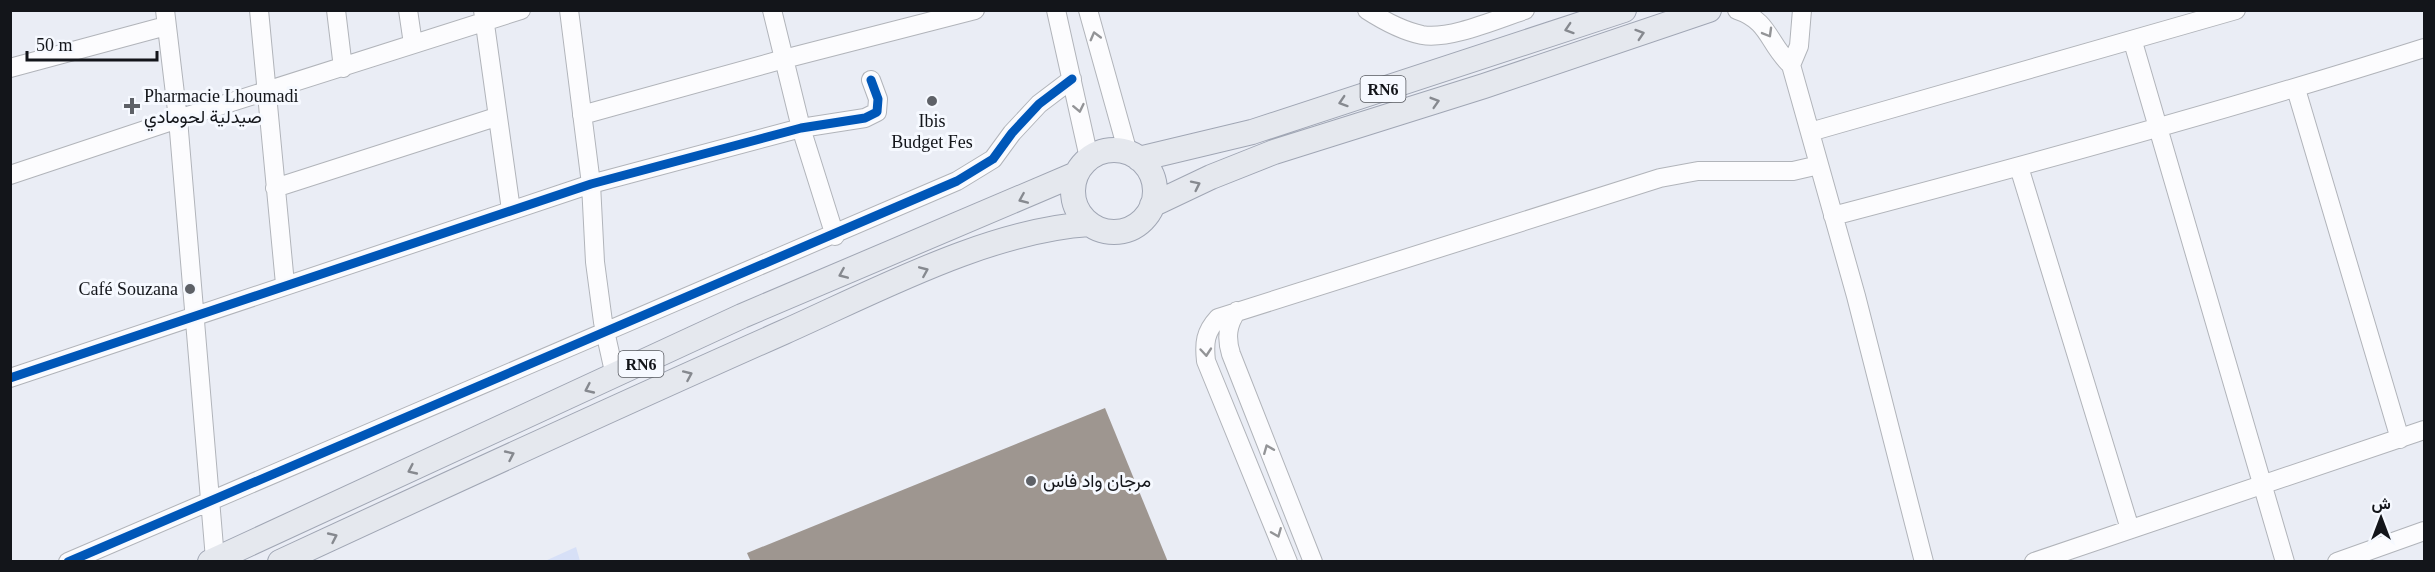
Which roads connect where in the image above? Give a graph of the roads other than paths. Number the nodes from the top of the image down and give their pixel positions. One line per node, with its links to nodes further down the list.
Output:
1 (258, 10): 29 (street)
2 (336, 10): 25 (street)
3 (408, 10): 20 (street)
4 (521, 10): 17 (street)
5 (569, 10): 30 (street)
6 (772, 10): 22 (street)
7 (975, 10): 22 (street)
8 (1056, 10): 26 (street)
9 (1088, 10): 36 (street, one-way to 9)
10 (1367, 10): 11 (street)
11 (1525, 10)
12 (1624, 10): 36 (main road, RN6, one-way to 36)
13 (1737, 10): 23 (street, one-way to 23)
14 (1802, 10): 23 (street)
15 (2236, 10): 19 (street)
16 (1709, 11): 43 (main road, RN6, one-way to 16)
17 (484, 16): 20 (street); 31 (street)
18 (165, 18): 24 (street); 32 (street)
19 (2133, 42): 34 (street); 35 (street)
20 (414, 44): 25 (street)
21 (2424, 48): 28 (street)
22 (784, 59): 30 (street); 33 (street)
23 (1791, 65): 35 (street)
24 (10, 68)
25 (343, 68): 29 (street)
26 (1072, 79): 38 (street, one-way to 38); 47 (street)
27 (871, 80): 33 (street)
28 (2296, 89): 34 (street); 55 (street)
29 (265, 93): 32 (street); 42 (street)
30 (582, 116): 41 (street)
31 (496, 117): 42 (street); 44 (street)
32 (178, 119): 40 (street); 50 (street)
33 (801, 128): 41 (street); 47 (street)
34 (2158, 128): 39 (street); 56 (street)
35 (1810, 132): 37 (street)
36 (1134, 156): 38 (main road, RN6); 43 (main road)
37 (1819, 165): 45 (street); 49 (street)
38 (1082, 166): 46 (main road); 52 (main road, RN6, one-way to 52)
39 (2019, 167): 45 (street); 58 (street)
40 (10, 175)
41 (591, 184): 44 (street); 51 (street)
42 (275, 188): 48 (street)
43 (1152, 206): 46 (main road, RN6)
44 (511, 210): 48 (street)
45 (1833, 216): 65 (street)
46 (1090, 224): 62 (main road, RN6, one-way to 46)
47 (835, 236): 51 (street)
48 (285, 284): 50 (street)
49 (1237, 311): 63 (street, one-way to 63); 64 (street, one-way to 49)
50 (195, 318): 53 (street); 57 (street)
51 (606, 333): 52 (street); 57 (street)
52 (615, 376): 60 (main road, RN6, one-way to 60)
53 (10, 378)
54 (2424, 430): 55 (street)
55 (2400, 439): 56 (street)
56 (2262, 484): 58 (street); 67 (street)
57 (210, 503): 60 (street); 61 (street)
58 (2130, 529): 66 (street)
59 (2424, 531): 68 (street)
60 (212, 560)
61 (68, 561)
62 (280, 561)
63 (1288, 561)
64 (1313, 561)
65 (1924, 561)
66 (2034, 561)
67 (2285, 561)
68 (2337, 561)

